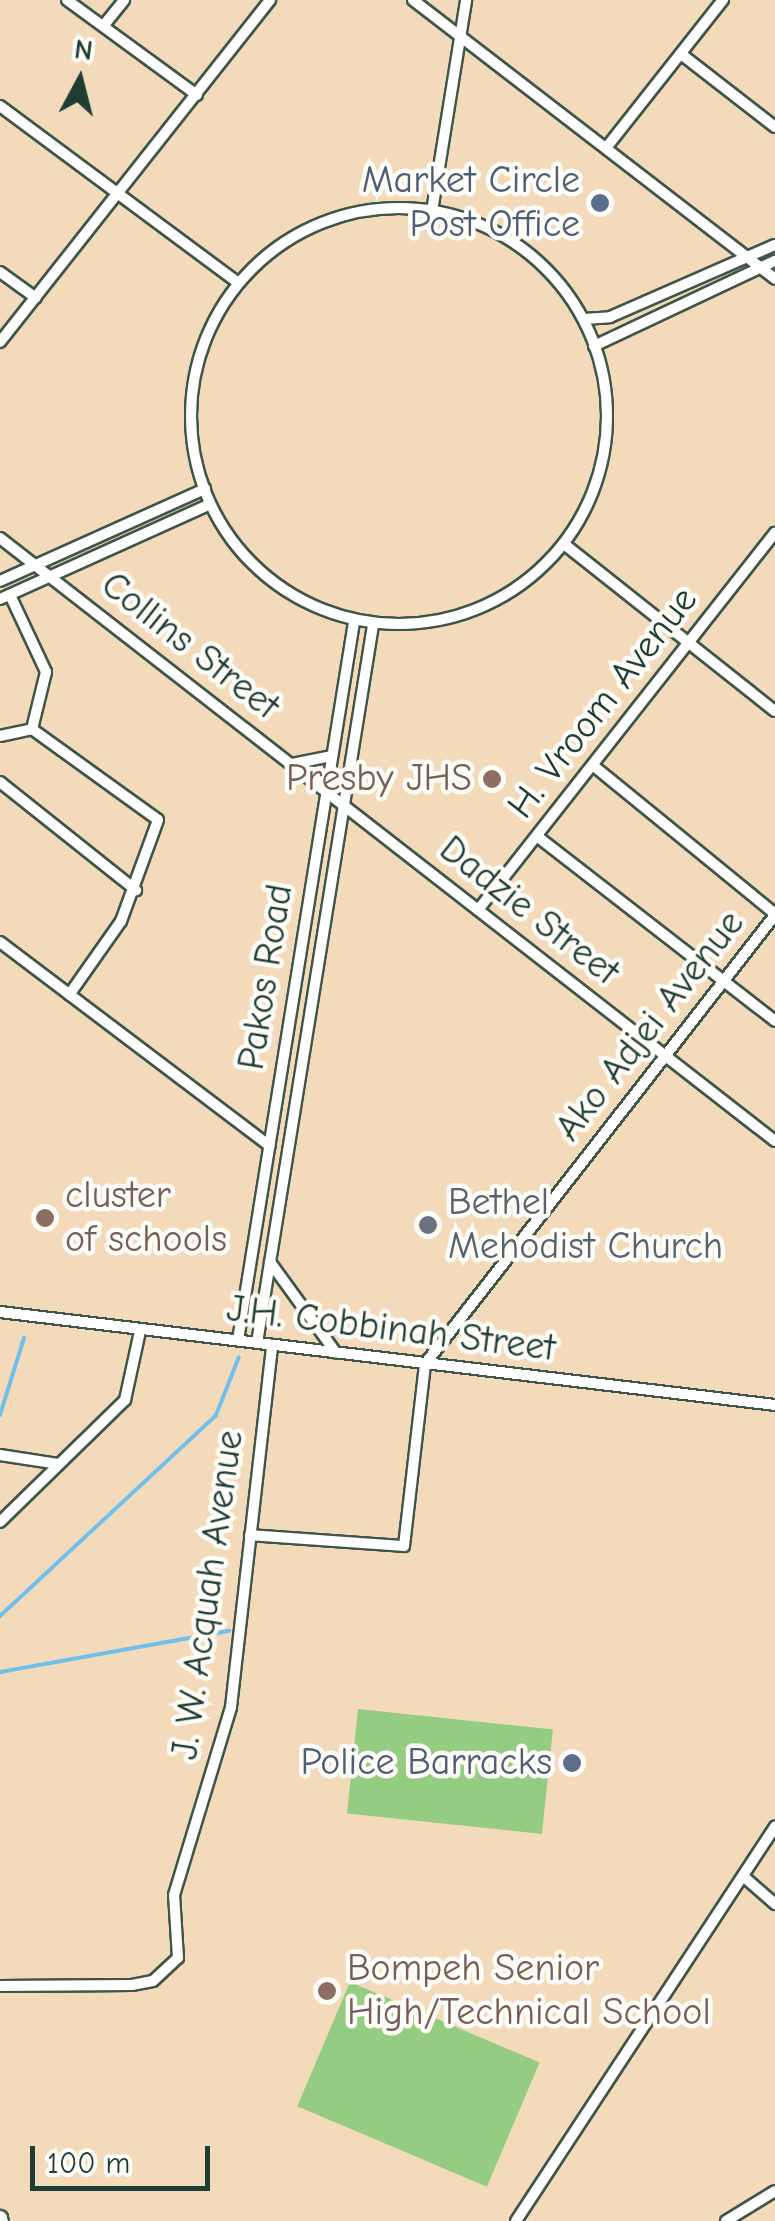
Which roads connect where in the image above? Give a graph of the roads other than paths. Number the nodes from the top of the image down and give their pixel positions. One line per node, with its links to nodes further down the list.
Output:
1 (68, 0): 7 (street)
2 (124, 0): 7 (street)
3 (270, 0): 10 (street)
4 (413, 0): 8 (street)
5 (466, 0): 8 (street)
6 (724, 0): 9 (street)
7 (104, 26): 10 (street)
8 (460, 38): 13 (street); 15 (street)
9 (681, 54): 12 (street); 13 (street)
10 (197, 95): 14 (street)
11 (0, 106): 14 (street)
12 (775, 126)
13 (606, 148): 17 (street)
14 (120, 192): 22 (street); 23 (street)
15 (432, 210): 22 (street); 24 (street)
16 (775, 244): 17 (street)
17 (745, 258): 19 (street); 24 (street)
18 (775, 261): 19 (street)
19 (760, 268): 21 (street); 26 (street)
20 (0, 272): 23 (street)
21 (775, 280)
22 (238, 283): 27 (street)
23 (36, 298): 25 (street)
24 (584, 319): 26 (street)
25 (0, 342)
26 (594, 346): 31 (street)
27 (205, 489): 28 (street); 32 (street)
28 (210, 504): 33 (street); 36 (street)
29 (775, 533): 38 (street, H. Vroom Avenue)
30 (0, 538): 32 (street)
31 (564, 544): 37 (street); 38 (street)
32 (37, 565): 33 (street, Collins Street); 34 (street)
33 (51, 576): 35 (street); 43 (street, Collins Street)
34 (0, 581)
35 (5, 597): 40 (street)
36 (354, 622): 37 (street); 42 (street, Pakos Road)
37 (373, 625): 47 (street, Pakos Road)
38 (690, 644): 39 (street); 44 (street, H. Vroom Avenue)
39 (775, 711)
40 (32, 729): 41 (street); 49 (street)
41 (0, 736)
42 (332, 756): 43 (street, Collins Street); 46 (street, Pakos Road)
43 (292, 764): 46 (street, Collins Street)
44 (595, 767): 48 (street, H. Vroom Avenue); 51 (street)
45 (0, 782): 49 (street)
46 (325, 791): 47 (street, Collins Street); 58 (street, Pakos Road)
47 (340, 802): 50 (street, Dadzie Street); 59 (street, Pakos Road)
48 (538, 837): 50 (street, H. Vroom Avenue); 53 (street)
49 (136, 890): 54 (street)
50 (478, 910): 56 (street, Dadzie Street)
51 (775, 914): 53 (street, Ako Adjei Avenue)
52 (0, 942): 54 (street)
53 (724, 978): 55 (street); 56 (street, Ako Adjei Avenue)
54 (69, 995): 58 (street)
55 (775, 1021)
56 (666, 1056): 57 (street, Dadzie Street); 66 (street, Ako Adjei Avenue)
57 (775, 1141)
58 (270, 1146): 62 (street, Pakos Road)
59 (270, 1262): 63 (street, Pakos Road); 65 (street)
60 (0, 1312): 61 (street, J.H. Cobbinah Street)
61 (140, 1331): 62 (street, J.H. Cobbinah Street); 69 (street)
62 (238, 1340): 63 (street, J.H. Cobbinah Street)
63 (258, 1343): 64 (street, J.H. Cobbinah Street)
64 (272, 1345): 65 (street, J.H. Cobbinah Street); 71 (street, J. W. Acquah Avenue)
65 (337, 1353): 66 (street, J.H. Cobbinah Street)
66 (424, 1364): 67 (street, J.H. Cobbinah Street); 71 (street)
67 (775, 1406)
68 (0, 1454): 69 (street)
69 (59, 1464): 70 (street)
70 (0, 1522)
71 (250, 1535): 75 (street, J. W. Acquah Avenue)
72 (775, 1826): 73 (street)
73 (743, 1876): 74 (street); 77 (street)
74 (775, 1904)
75 (0, 1986)
76 (775, 2191): 78 (street)
77 (516, 2221)
78 (726, 2221)

